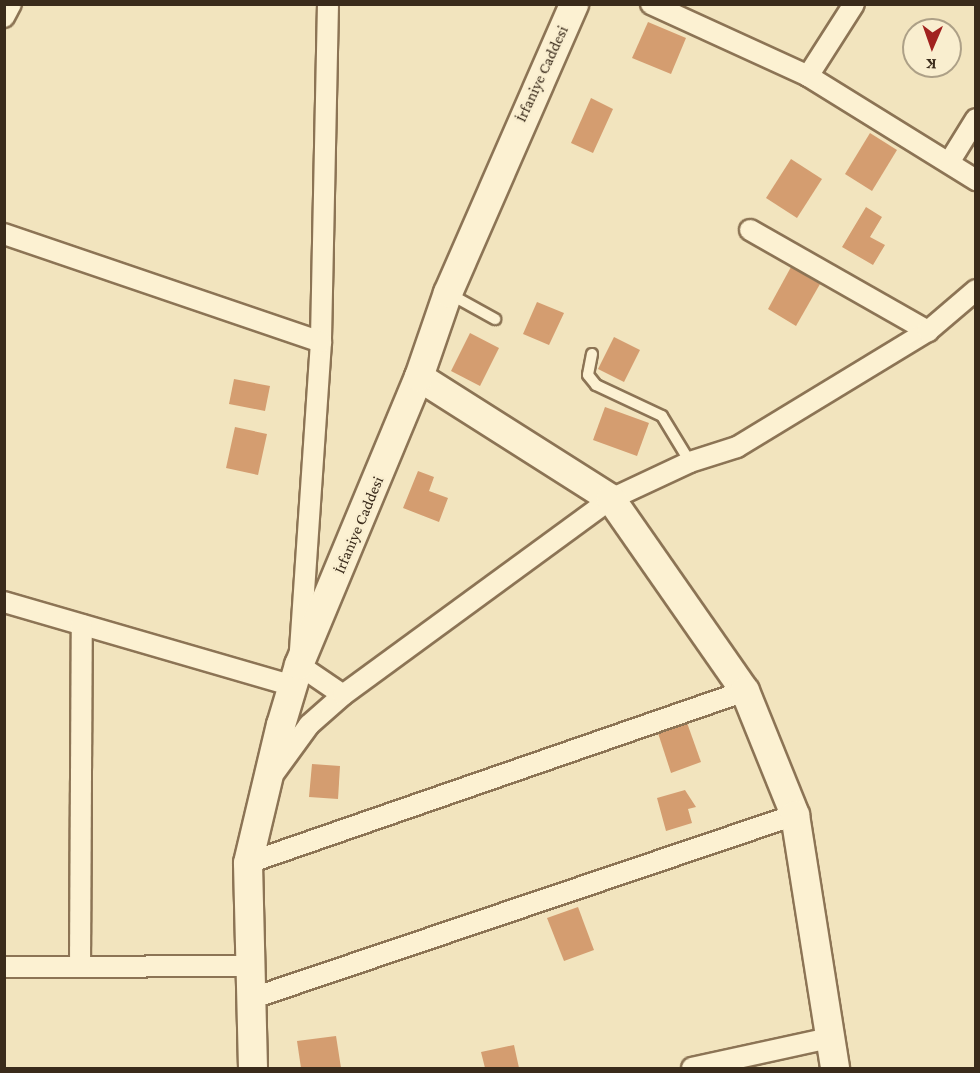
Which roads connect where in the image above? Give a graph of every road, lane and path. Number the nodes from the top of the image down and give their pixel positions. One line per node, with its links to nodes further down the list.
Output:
1 (10, 4): 6 (street)
2 (327, 4): 17 (street)
3 (574, 4): 14 (main road, İrfaniye Caddesi)
4 (651, 4): 7 (street)
5 (854, 4): 7 (street)
6 (4, 17)
7 (808, 76): 9 (street)
8 (975, 119): 9 (street)
9 (950, 161): 10 (street)
10 (975, 180)
11 (750, 230): 16 (street)
12 (4, 234): 17 (street)
13 (975, 290): 16 (street)
14 (448, 293): 15 (lane); 19 (main road, İrfaniye Caddesi)
15 (495, 319)
16 (928, 331): 20 (street)
17 (321, 342): 24 (street)
18 (592, 354): 20 (lane)
19 (420, 377): 21 (main road); 24 (main road, İrfaniye Caddesi)
20 (690, 462): 21 (street)
21 (611, 499): 25 (main road); 26 (street)
22 (4, 602): 23 (street)
23 (82, 625): 24 (street); 32 (street)
24 (296, 676): 26 (street); 27 (main road, İrfaniye Caddesi)
25 (745, 691): 28 (main road); 29 (street)
26 (343, 695): 27 (street)
27 (264, 787): 29 (main road, İrfaniye Caddesi)
28 (795, 814): 33 (street); 34 (main road)
29 (248, 863): 30 (main road, İrfaniye Caddesi)
30 (248, 966): 32 (street); 33 (main road, İrfaniye Caddesi)
31 (4, 967): 32 (street)
32 (80, 967)
33 (250, 999): 35 (main road, İrfaniye Caddesi)
34 (830, 1038): 36 (street); 37 (main road)
35 (253, 1068)
36 (692, 1068)
37 (835, 1068)

